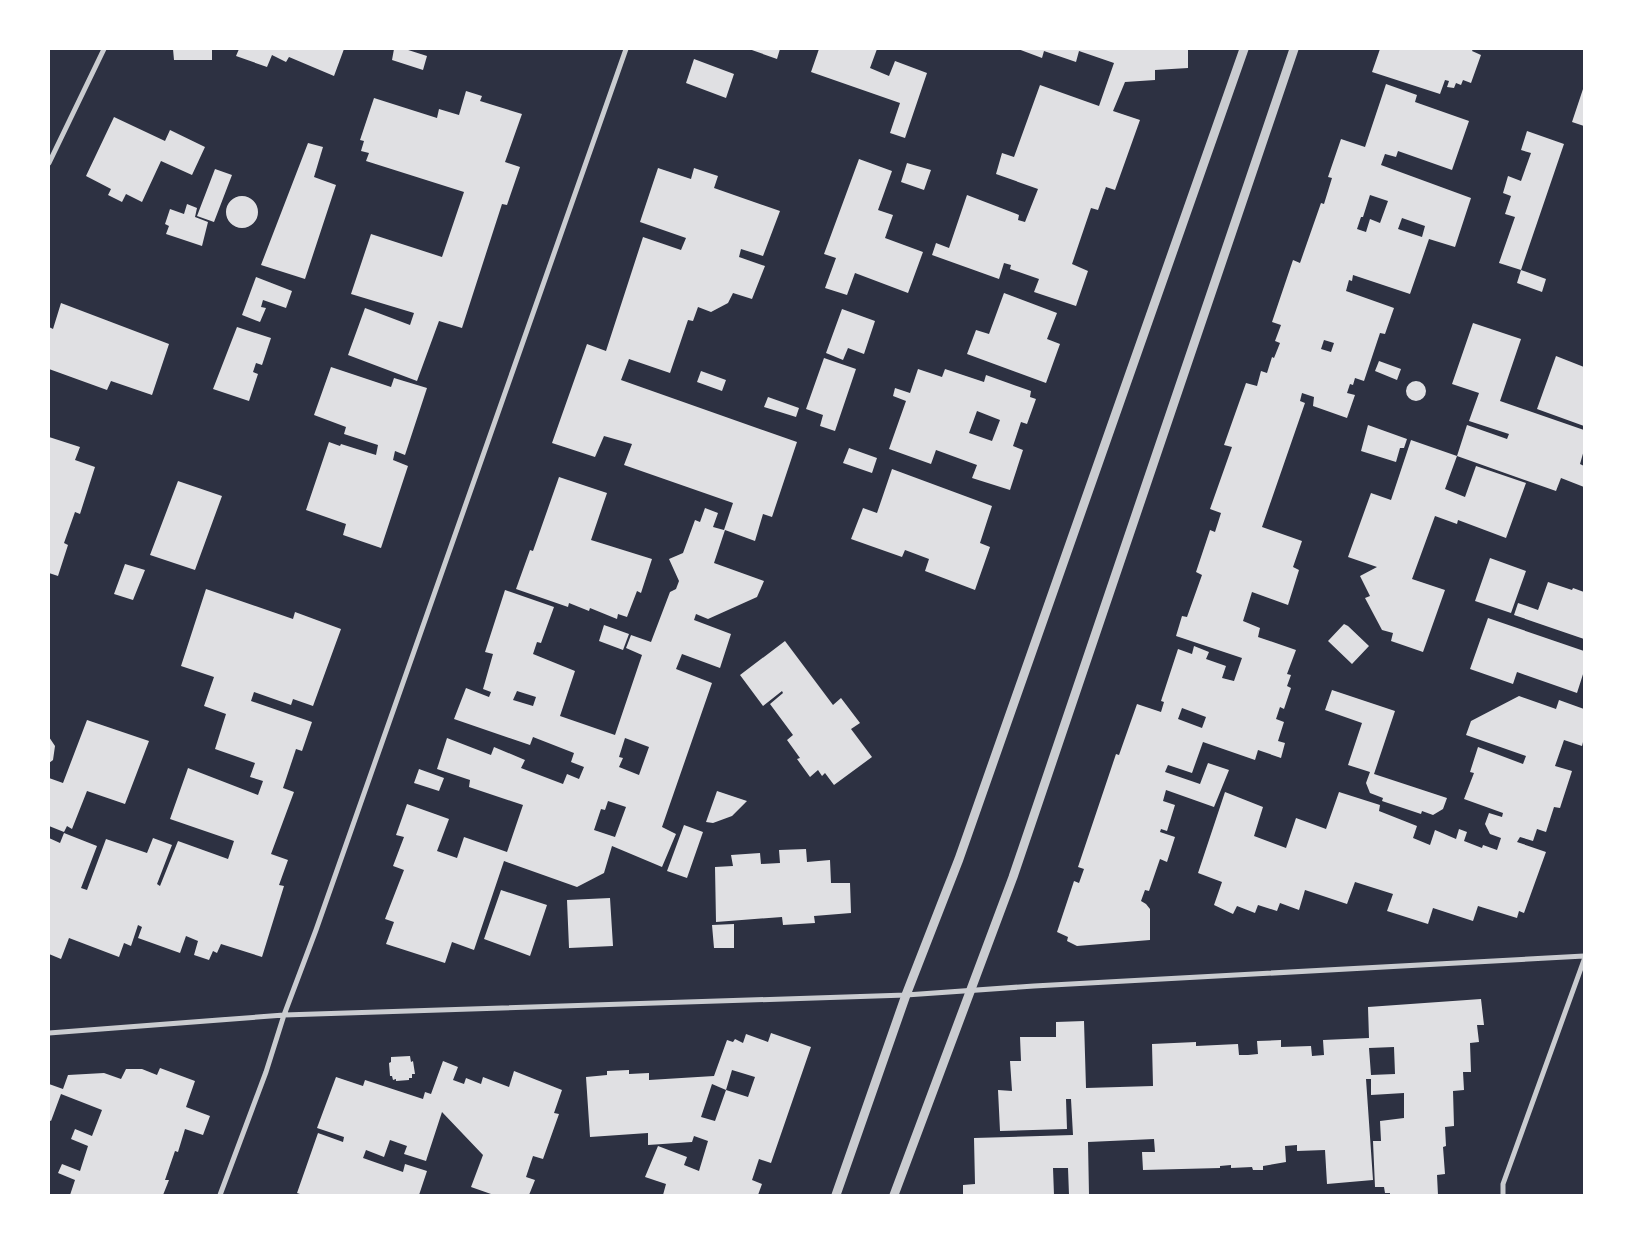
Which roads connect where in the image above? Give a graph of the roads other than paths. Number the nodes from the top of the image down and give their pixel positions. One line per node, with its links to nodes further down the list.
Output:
1 (104, 49): 5 (street)
2 (626, 49): 9 (street)
3 (1244, 49): 8 (street)
4 (1294, 49): 7 (street)
5 (49, 163)
6 (1584, 958): 7 (street); 14 (street)
7 (971, 992): 8 (street); 13 (street)
8 (906, 995): 9 (street); 12 (street)
9 (284, 1015): 10 (street); 11 (street)
10 (49, 1033)
11 (220, 1195)
12 (836, 1195)
13 (894, 1195)
14 (1503, 1195)

